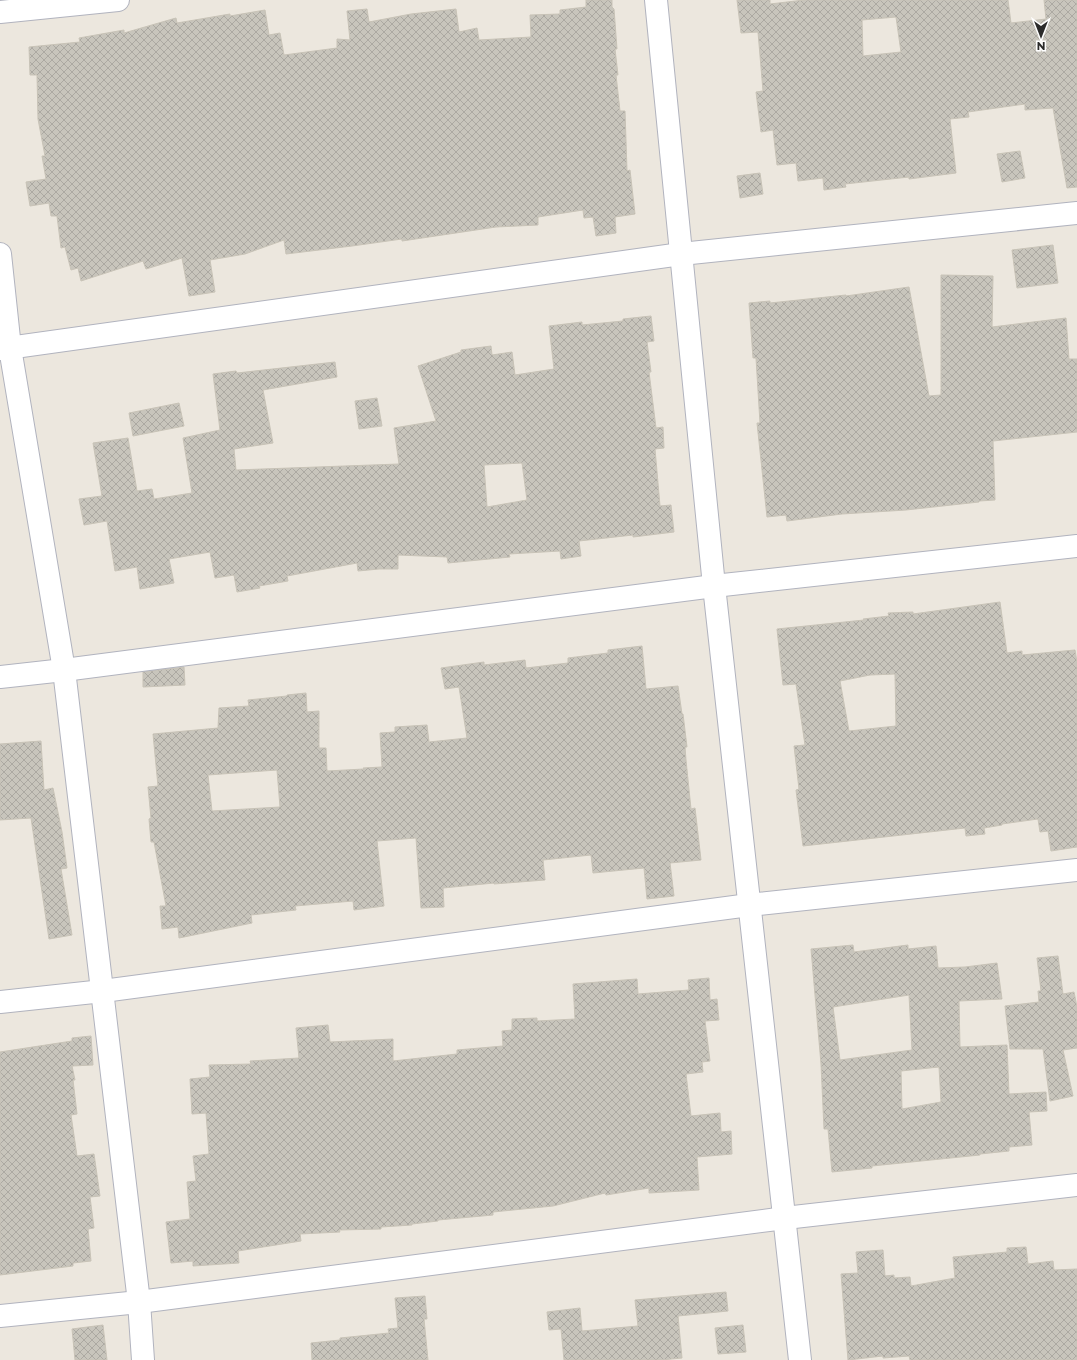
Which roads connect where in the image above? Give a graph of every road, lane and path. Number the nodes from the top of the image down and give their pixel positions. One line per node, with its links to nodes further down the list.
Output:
1 (118, 0): 3 (street)
2 (656, 0): 6 (street)
3 (0, 12)
4 (1077, 213): 6 (street)
5 (0, 254): 7 (street)
6 (680, 254): 7 (street); 9 (street)
7 (5, 348): 10 (street)
8 (1077, 546): 9 (street)
9 (714, 586): 10 (street); 13 (street)
10 (64, 670): 11 (street); 14 (street)
11 (0, 677)
12 (1077, 870): 13 (street)
13 (749, 905): 14 (street); 17 (street)
14 (103, 991): 15 (street); 18 (street)
15 (0, 1002)
16 (1077, 1185): 17 (street)
17 (785, 1218): 18 (street); 21 (street)
18 (138, 1302): 19 (street); 20 (street)
19 (0, 1316)
20 (143, 1360)
21 (800, 1360)

